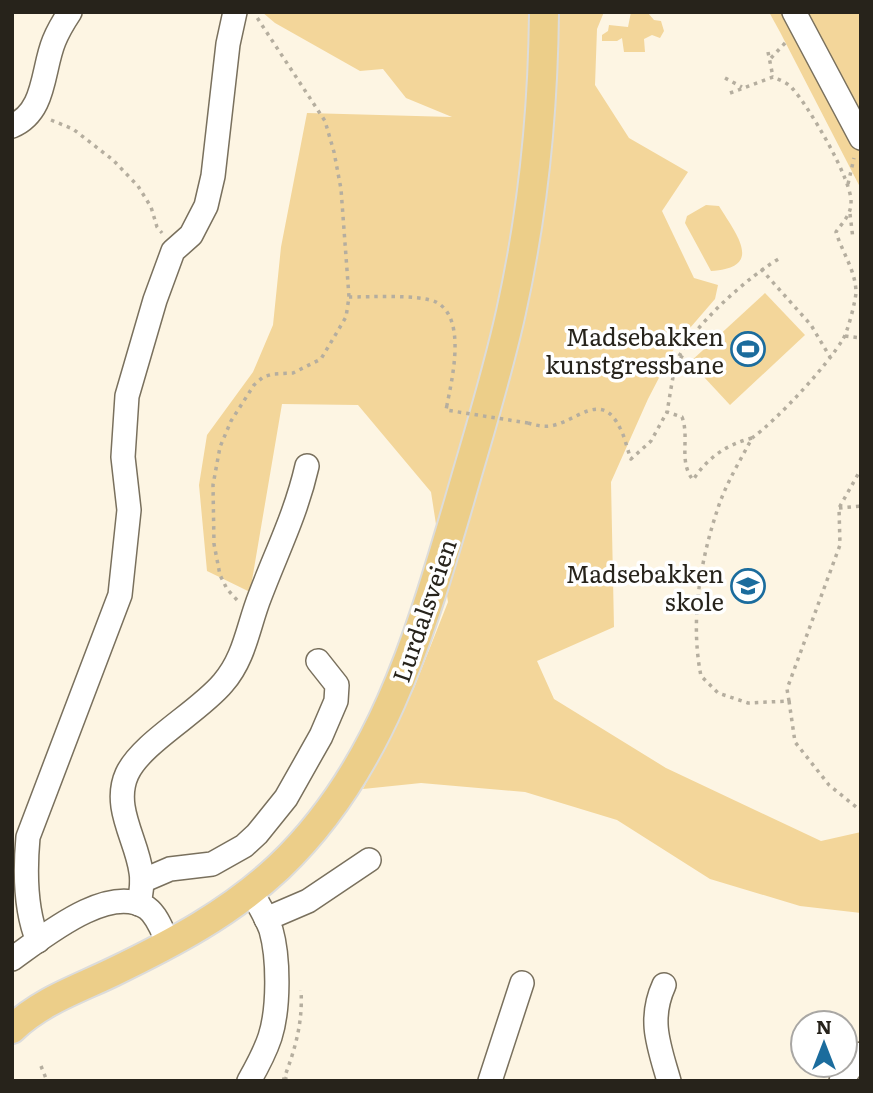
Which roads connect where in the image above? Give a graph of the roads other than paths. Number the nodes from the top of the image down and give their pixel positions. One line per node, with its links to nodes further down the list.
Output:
1 (70, 12): 5 (street)
2 (235, 12): 13 (street)
3 (544, 12): 10 (main road, Lurdalsveien)
4 (794, 12): 6 (street)
5 (12, 126)
6 (858, 147)
7 (307, 466): 11 (street)
8 (318, 661): 11 (street)
9 (369, 860): 12 (street)
10 (251, 891): 12 (street); 14 (main road, Lurdalsveien)
11 (140, 893): 13 (street); 14 (street)
12 (266, 919): 20 (street)
13 (38, 941): 15 (street)
14 (169, 945): 18 (main road, Lurdalsveien)
15 (12, 959)
16 (522, 983): 21 (street)
17 (664, 985): 22 (street)
18 (12, 1029)
19 (861, 1054): 23 (street)
20 (249, 1081)
21 (491, 1081)
22 (669, 1081)
23 (841, 1081)

